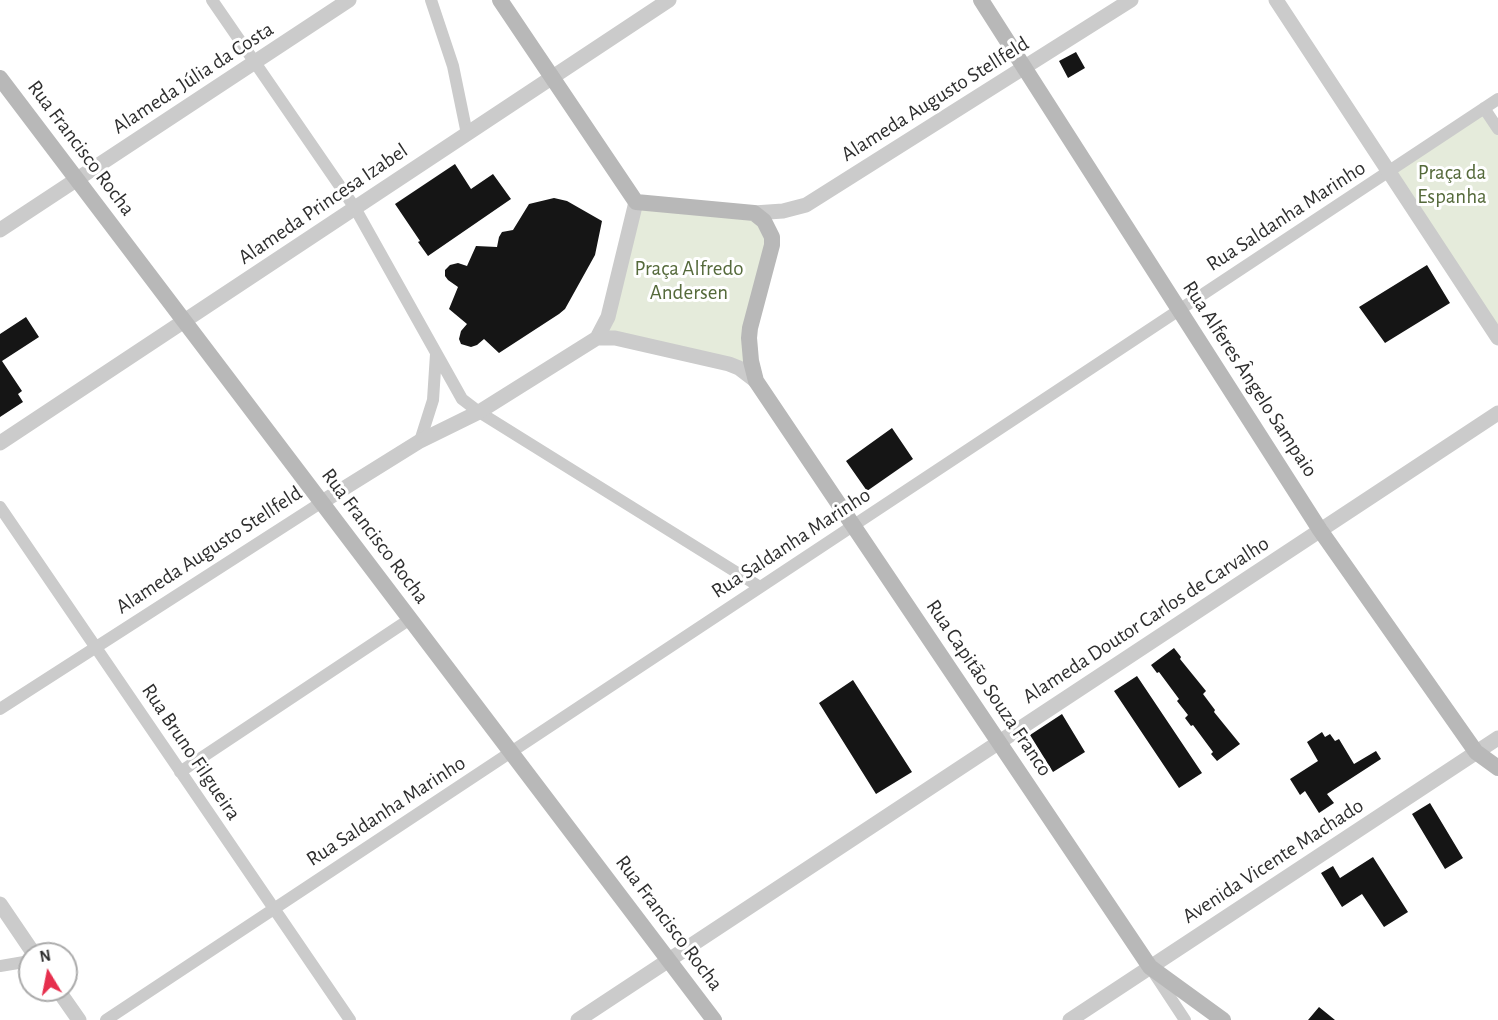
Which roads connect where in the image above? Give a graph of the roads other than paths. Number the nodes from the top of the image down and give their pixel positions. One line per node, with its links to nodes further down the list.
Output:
1 (212, 0): 9 (street)
2 (349, 0): 9 (street, Alameda Júlia da Costa)
3 (431, 0): 16 (street)
4 (500, 0): 11 (main road)
5 (669, 0): 11 (street, Alameda Princesa Izabel)
6 (981, 0): 10 (main road, Rua Alferes Ângelo Sampaio)
7 (1131, 0): 10 (street, Alameda Augusto Stellfeld)
8 (1276, 0): 17 (street)
9 (255, 62): 18 (street, Alameda Júlia da Costa); 20 (street)
10 (1024, 67): 21 (street, Alameda Augusto Stellfeld); 23 (main road, Rua Alferes Ângelo Sampaio)
11 (552, 77): 16 (street, Alameda Princesa Izabel); 19 (main road)
12 (0, 78): 18 (main road, Rua Francisco Rocha)
13 (1498, 99): 14 (street, Rua Saldanha Marinho)
14 (1484, 108): 15 (street); 17 (street, Rua Saldanha Marinho)
15 (1498, 129)
16 (467, 134): 20 (street, Alameda Princesa Izabel)
17 (1389, 171): 23 (street, Rua Saldanha Marinho); 26 (street)
18 (76, 179): 22 (street, Alameda Júlia da Costa); 24 (main road, Rua Francisco Rocha)
19 (636, 202): 21 (main road); 25 (street)
20 (355, 208): 24 (street, Alameda Princesa Izabel); 27 (street)
21 (754, 213): 28 (main road)
22 (0, 230)
23 (1179, 310): 35 (street, Rua Saldanha Marinho); 36 (main road, Rua Alferes Ângelo Sampaio)
24 (184, 321): 32 (street, Alameda Princesa Izabel); 33 (main road, Rua Francisco Rocha)
25 (597, 338): 28 (street); 29 (street, Alameda Augusto Stellfeld)
26 (1498, 338)
27 (436, 353): 29 (street); 31 (street)
28 (756, 381): 35 (main road, Rua Capitão Souza Franco)
29 (479, 412): 31 (street, Alameda Augusto Stellfeld); 37 (street)
30 (1498, 413): 36 (street, Alameda Doutor Carlos de Carvalho)
31 (420, 441): 33 (street, Alameda Augusto Stellfeld)
32 (0, 443)
33 (322, 502): 38 (main road, Rua Francisco Rocha); 39 (street, Alameda Augusto Stellfeld)
34 (0, 507): 39 (street, Rua Bruno Filgueira)
35 (853, 525): 37 (street, Rua Saldanha Marinho); 42 (main road, Rua Capitão Souza Franco)
36 (1320, 530): 42 (street, Alameda Doutor Carlos de Carvalho); 44 (main road, Rua Alferes Ângelo Sampaio)
37 (760, 587): 43 (street, Rua Saldanha Marinho)
38 (410, 619): 43 (main road, Rua Francisco Rocha); 46 (street)
39 (96, 648): 40 (street, Alameda Augusto Stellfeld); 46 (street, Rua Bruno Filgueira)
40 (0, 709)
41 (1498, 738): 44 (street, Avenida Vicente Machado)
42 (999, 742): 50 (street, Alameda Doutor Carlos de Carvalho); 53 (main road, Rua Capitão Souza Franco)
43 (511, 752): 48 (street, Rua Saldanha Marinho); 50 (main road, Rua Francisco Rocha)
44 (1476, 752): 45 (main road, Rua Alferes Ângelo Sampaio); 53 (street, Avenida Vicente Machado)
45 (1498, 768)
46 (180, 772): 48 (street, Rua Bruno Filgueira)
47 (0, 904): 49 (street)
48 (274, 909): 57 (street, Rua Saldanha Marinho); 58 (street, Rua Bruno Filgueira)
49 (26, 942)
50 (669, 960): 59 (street, Alameda Doutor Carlos de Carvalho); 60 (main road, Rua Francisco Rocha)
51 (18, 963): 52 (street)
52 (0, 966)
53 (1150, 967): 55 (main road); 61 (street, Avenida Vicente Machado); 62 (street, Rua Capitão Souza Franco)
54 (66, 1002): 56 (street)
55 (1215, 1018)
56 (79, 1020)
57 (106, 1020)
58 (350, 1020)
59 (578, 1020)
60 (714, 1020)
61 (1070, 1020)
62 (1185, 1020)

